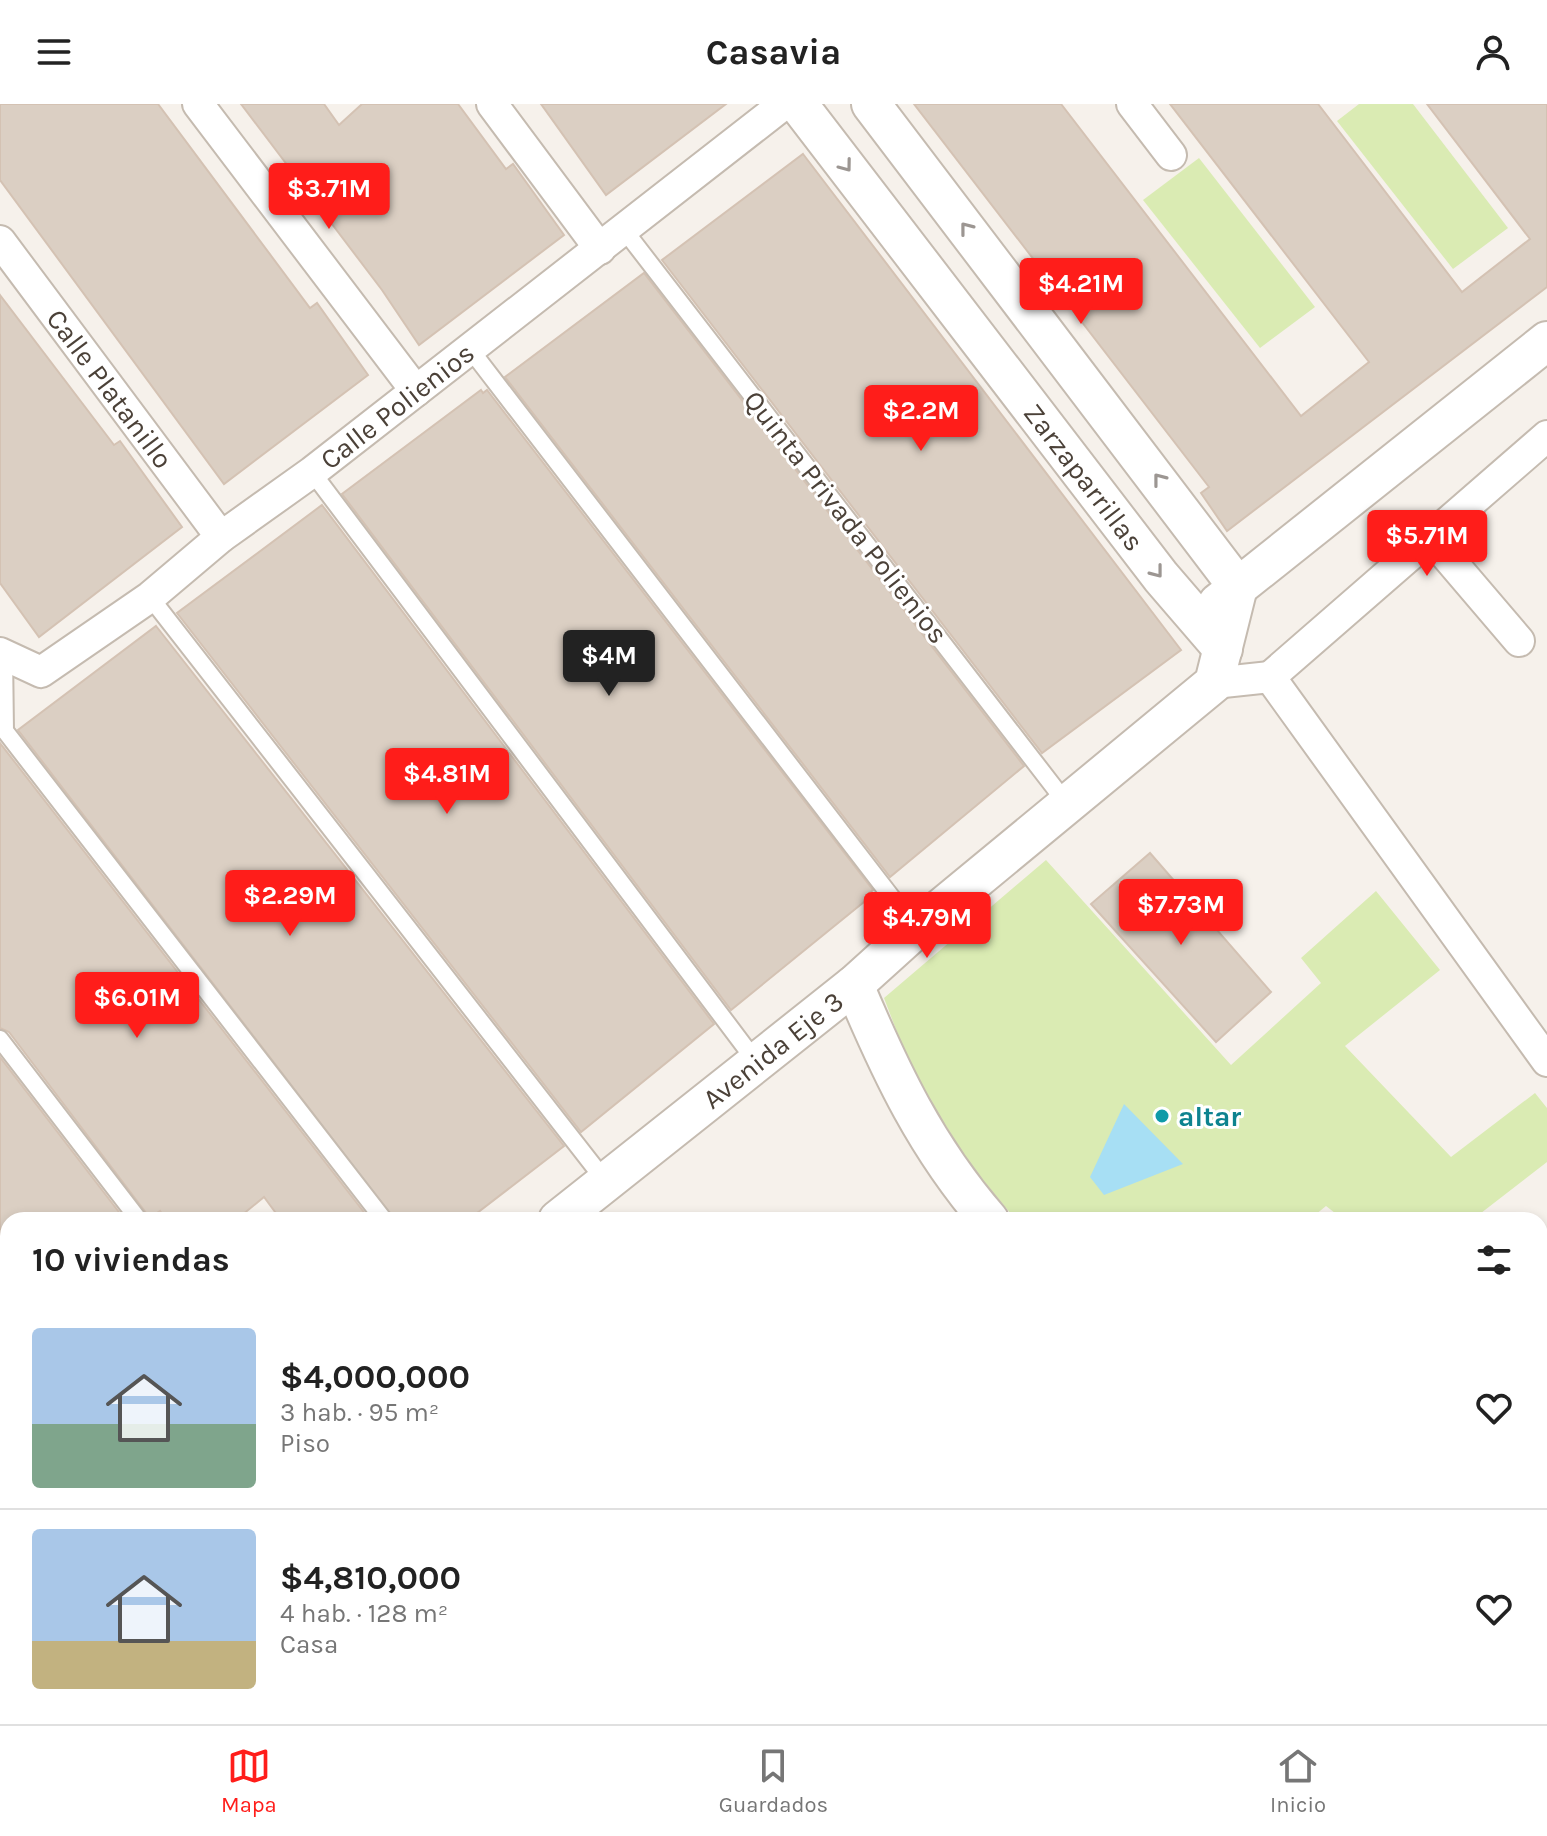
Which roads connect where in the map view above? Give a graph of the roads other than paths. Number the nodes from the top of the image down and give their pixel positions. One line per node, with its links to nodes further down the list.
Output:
1 (198, 104): 13 (street)
2 (492, 104): 10 (street)
3 (784, 104): 8 (street, Calle Polienios)
4 (798, 104): 20 (street, Zarzaparrillas, one-way to 20)
5 (871, 104): 18 (street, Zarzaparrillas, one-way to 5)
6 (1132, 104): 7 (street)
7 (1171, 155)
8 (625, 231): 10 (street, Calle Polienios); 25 (lane, Quinta Privada Polienios)
9 (0, 241): 16 (street, Calle Platanillo)
10 (600, 249): 12 (street, Calle Polienios)
11 (1547, 341): 18 (street)
12 (470, 349): 13 (street, Calle Polienios); 26 (lane)
13 (416, 391): 15 (street, Calle Polienios)
14 (1547, 436): 17 (street)
15 (312, 472): 16 (street, Calle Polienios); 30 (lane)
16 (221, 537): 19 (street, Calle Polienios)
17 (1432, 539): 21 (street); 24 (street)
18 (1238, 587): 20 (street); 23 (street)
19 (150, 597): 22 (street, Calle Polienios); 31 (lane)
20 (1197, 620): 23 (street)
21 (1519, 641)
22 (1, 651): 33 (lane)
23 (1218, 666): 24 (street); 25 (street, Avenida Eje 3)
24 (1270, 677): 29 (street)
25 (1067, 804): 26 (street, Avenida Eje 3)
26 (916, 929): 27 (street, Avenida Eje 3)
27 (854, 985): 30 (street, Avenida Eje 3); 35 (street)
28 (0, 1039): 32 (lane)
29 (1547, 1061)
30 (757, 1063): 31 (street, Avenida Eje 3)
31 (606, 1182): 34 (street, Avenida Eje 3)
32 (133, 1212)
33 (378, 1212)
34 (568, 1212)
35 (982, 1212)

